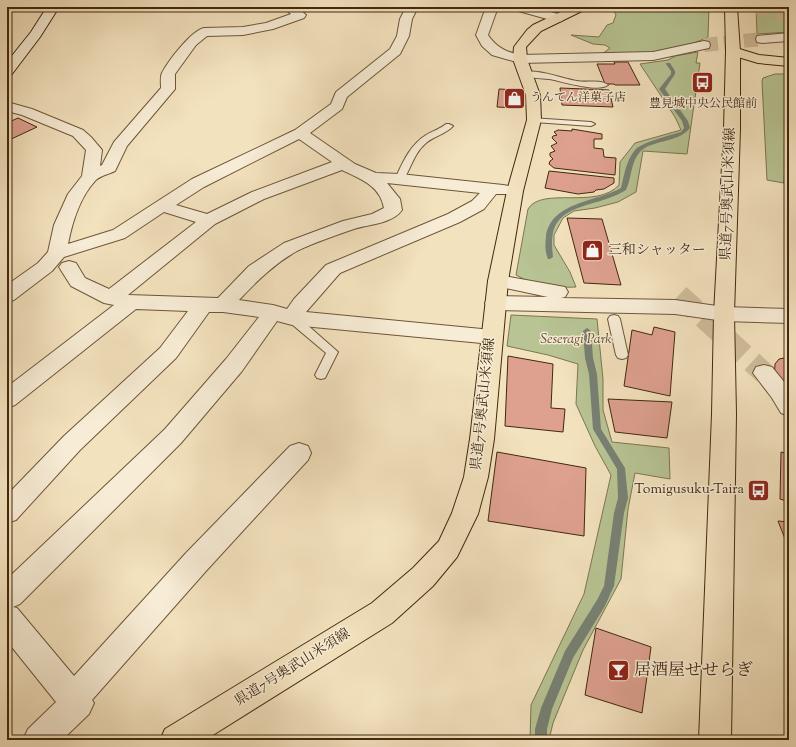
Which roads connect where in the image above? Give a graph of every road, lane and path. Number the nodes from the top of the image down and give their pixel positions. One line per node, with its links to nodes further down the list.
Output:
1 (53, 7): 16 (street)
2 (288, 7): 24 (street)
3 (412, 7): 22 (street)
4 (492, 7): 15 (street)
5 (519, 7): 8 (street)
6 (580, 7): 8 (main road)
7 (731, 7): 12 (main road, 県道7号奥武山米須線)
8 (558, 18): 15 (main road)
9 (789, 37): 10 (street)
10 (762, 39)
11 (704, 45): 15 (street)
12 (733, 51): 13 (main road); 14 (main road); 38 (main road, 県道7号奥武山米須線)
13 (789, 54)
14 (789, 62)
15 (523, 66): 17 (lane); 19 (main road, 県道7号奥武山米須線)
16 (7, 71)
17 (604, 85)
18 (7, 106): 24 (street)
19 (534, 120): 20 (lane); 28 (main road, 県道7号奥武山米須線)
20 (591, 124)
21 (449, 126): 26 (lane)
22 (300, 133): 23 (street); 29 (street)
23 (344, 164): 25 (street); 30 (street)
24 (90, 176): 31 (street)
25 (373, 178): 26 (street); 37 (street)
26 (400, 179): 27 (street)
27 (490, 190): 28 (street); 39 (street)
28 (515, 191): 32 (main road, 県道7号奥武山米須線)
29 (161, 206): 30 (street); 31 (street)
30 (209, 220): 35 (street)
31 (63, 260): 33 (street); 35 (street)
32 (498, 280): 34 (street); 36 (main road, 県道7号奥武山米須線)
33 (7, 295)
34 (679, 295)
35 (122, 300): 37 (street); 46 (street)
36 (496, 303): 38 (street); 42 (main road, 県道7号奥武山米須線)
37 (213, 305): 39 (street); 49 (street)
38 (724, 314): 40 (street); 54 (main road, 県道7号奥武山米須線)
39 (283, 315): 42 (street); 45 (lane); 50 (street)
40 (789, 316)
41 (614, 319): 43 (lane)
42 (492, 337): 53 (main road, 県道7号奥武山米須線)
43 (622, 355)
44 (764, 373): 47 (street)
45 (321, 375)
46 (7, 399)
47 (789, 406)
48 (299, 453): 51 (street)
49 (7, 512)
50 (8, 603): 51 (street)
51 (73, 699): 52 (street)
52 (39, 740)
53 (176, 740)
54 (715, 740)

